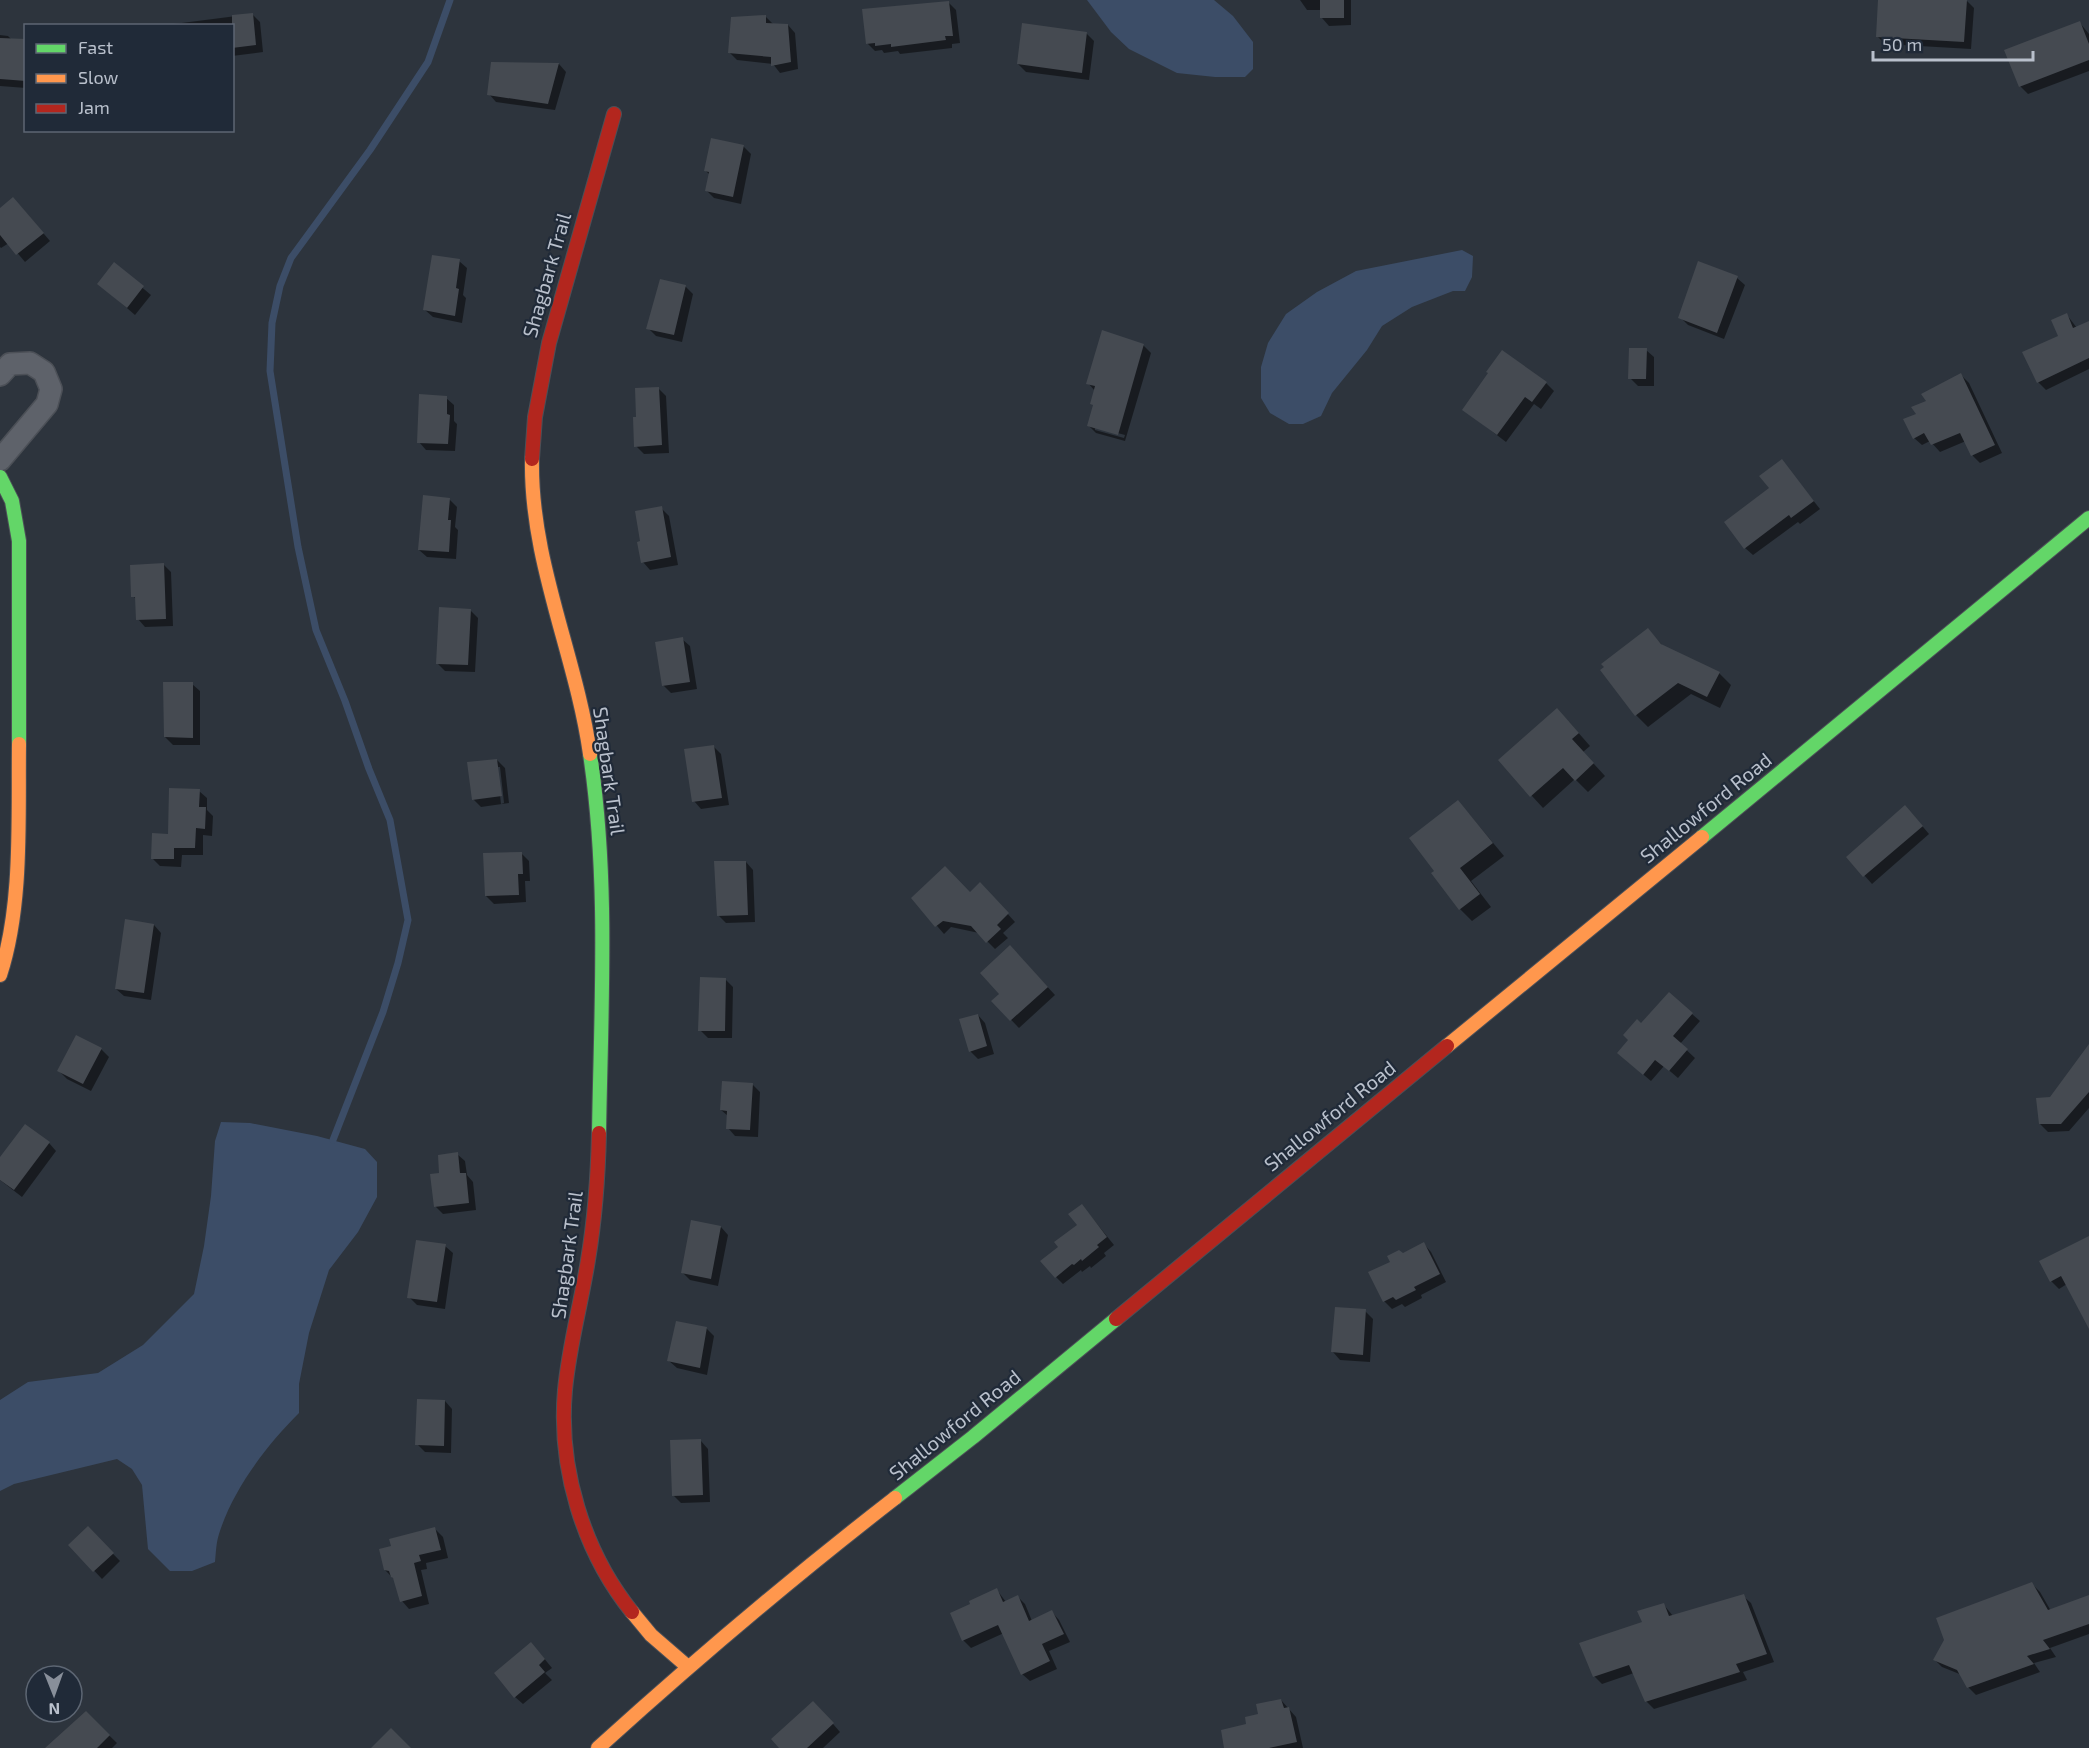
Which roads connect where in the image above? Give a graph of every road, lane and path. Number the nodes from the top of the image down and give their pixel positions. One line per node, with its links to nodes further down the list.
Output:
1 (614, 114): 7 (street, Shagbark Trail)
2 (0, 375): 3 (street)
3 (0, 460)
4 (0, 477): 6 (street)
5 (2089, 518): 7 (street, Shallowford Road)
6 (0, 975)
7 (688, 1667): 8 (street, Shallowford Road)
8 (598, 1748)

